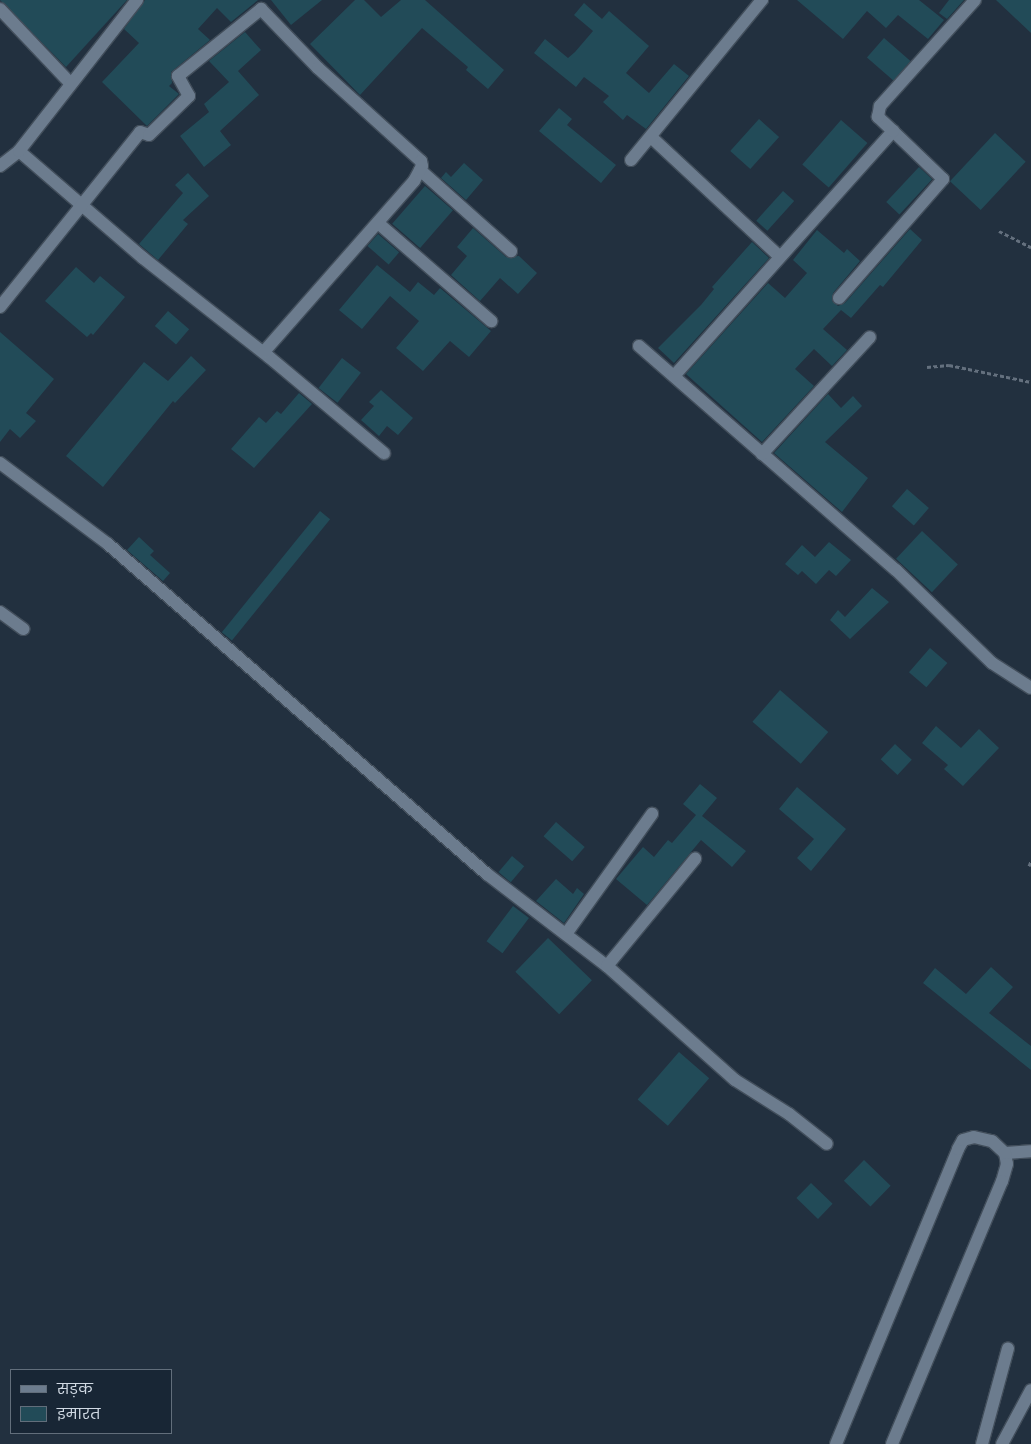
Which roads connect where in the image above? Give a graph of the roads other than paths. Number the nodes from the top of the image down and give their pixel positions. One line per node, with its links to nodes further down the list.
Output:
1 (137, 0): 6 (street)
2 (762, 0): 8 (street)
3 (976, 0): 7 (street)
4 (262, 4): 12 (street); 13 (street)
5 (0, 10): 6 (street)
6 (70, 83): 9 (street)
7 (892, 131): 16 (street); 17 (street)
8 (651, 137): 10 (street); 16 (street)
9 (19, 151): 11 (street); 13 (street)
10 (631, 160)
11 (0, 166)
12 (420, 170): 14 (street); 15 (street)
13 (82, 206): 18 (street); 22 (street)
14 (378, 223): 19 (street); 22 (street)
15 (511, 251)
16 (780, 257): 23 (street)
17 (839, 298)
18 (0, 307)
19 (491, 321)
20 (870, 337): 25 (street)
21 (638, 346): 23 (street)
22 (264, 352): 24 (street)
23 (674, 376): 25 (street)
24 (384, 453)
25 (762, 454): 29 (street)
26 (0, 463): 32 (street)
27 (0, 612): 28 (street)
28 (23, 629)
29 (1031, 688)
30 (652, 814): 32 (street)
31 (695, 859): 33 (street)
32 (566, 934): 33 (street)
33 (607, 966): 34 (street)
34 (828, 1144)
35 (1031, 1151): 36 (street)
36 (1005, 1153): 39 (street); 40 (street)
37 (1008, 1348): 41 (street)
38 (1031, 1390): 42 (street)
39 (836, 1444)
40 (892, 1444)
41 (982, 1444)
42 (1002, 1444)

